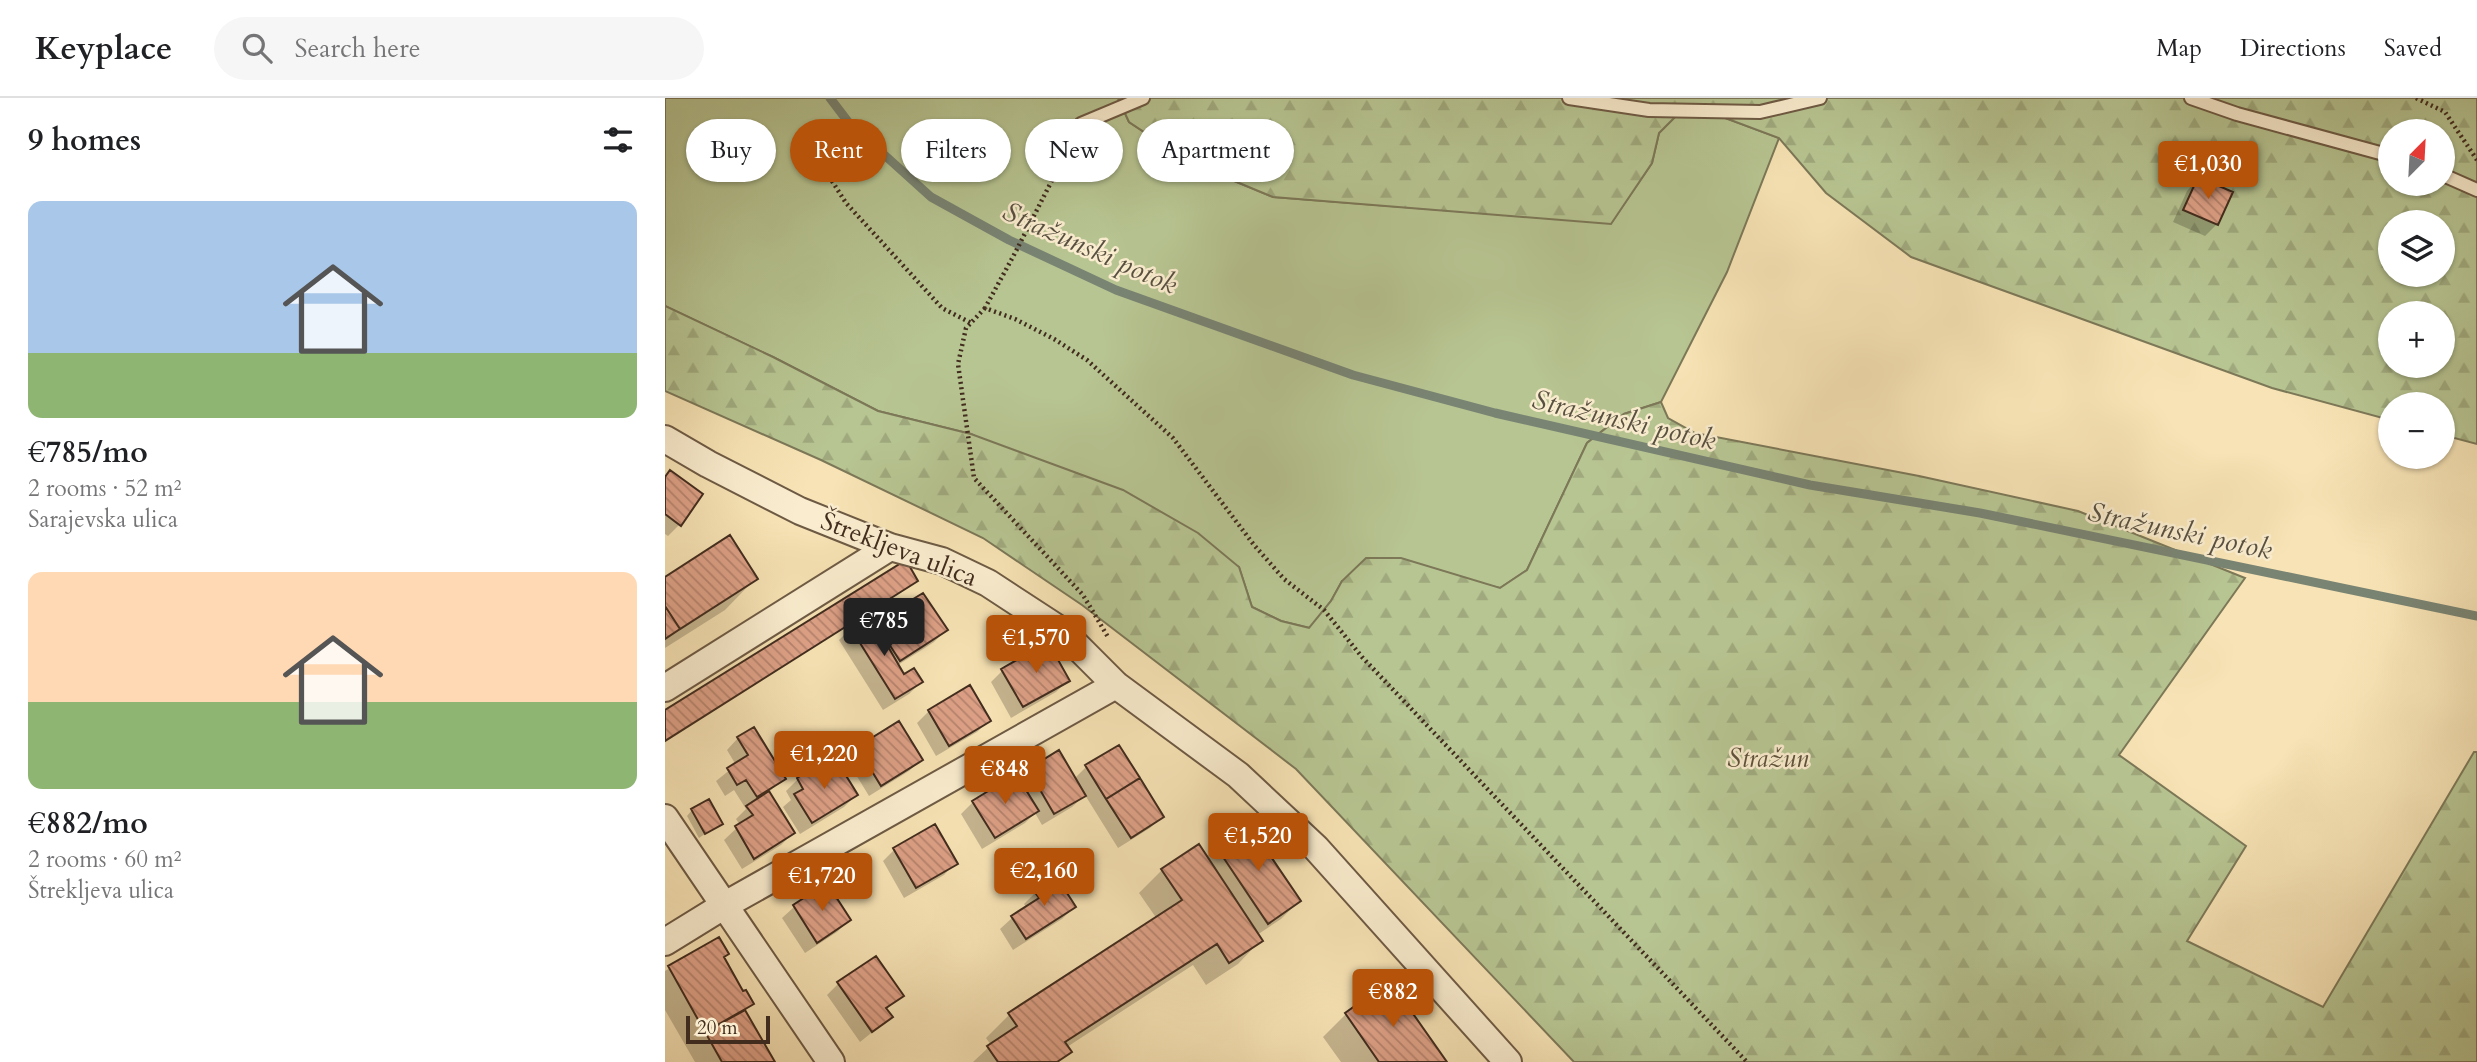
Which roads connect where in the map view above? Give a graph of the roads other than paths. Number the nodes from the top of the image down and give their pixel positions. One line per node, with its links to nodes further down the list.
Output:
1 (1143, 98): 5 (lane)
2 (1569, 98): 3 (lane)
3 (1820, 98)
4 (2191, 98): 6 (lane)
5 (1093, 119)
6 (2378, 152)
7 (2455, 180): 8 (lane)
8 (2477, 190)
9 (665, 439): 10 (street, Štrekljeva ulica)
10 (890, 547): 11 (street, Štrekljeva ulica); 12 (street)
11 (1116, 685): 14 (street); 17 (street, Štrekljeva ulica)
12 (665, 688)
13 (665, 818): 14 (street)
14 (725, 905): 15 (street); 16 (street)
15 (665, 942)
16 (831, 1062)
17 (1508, 1062)

